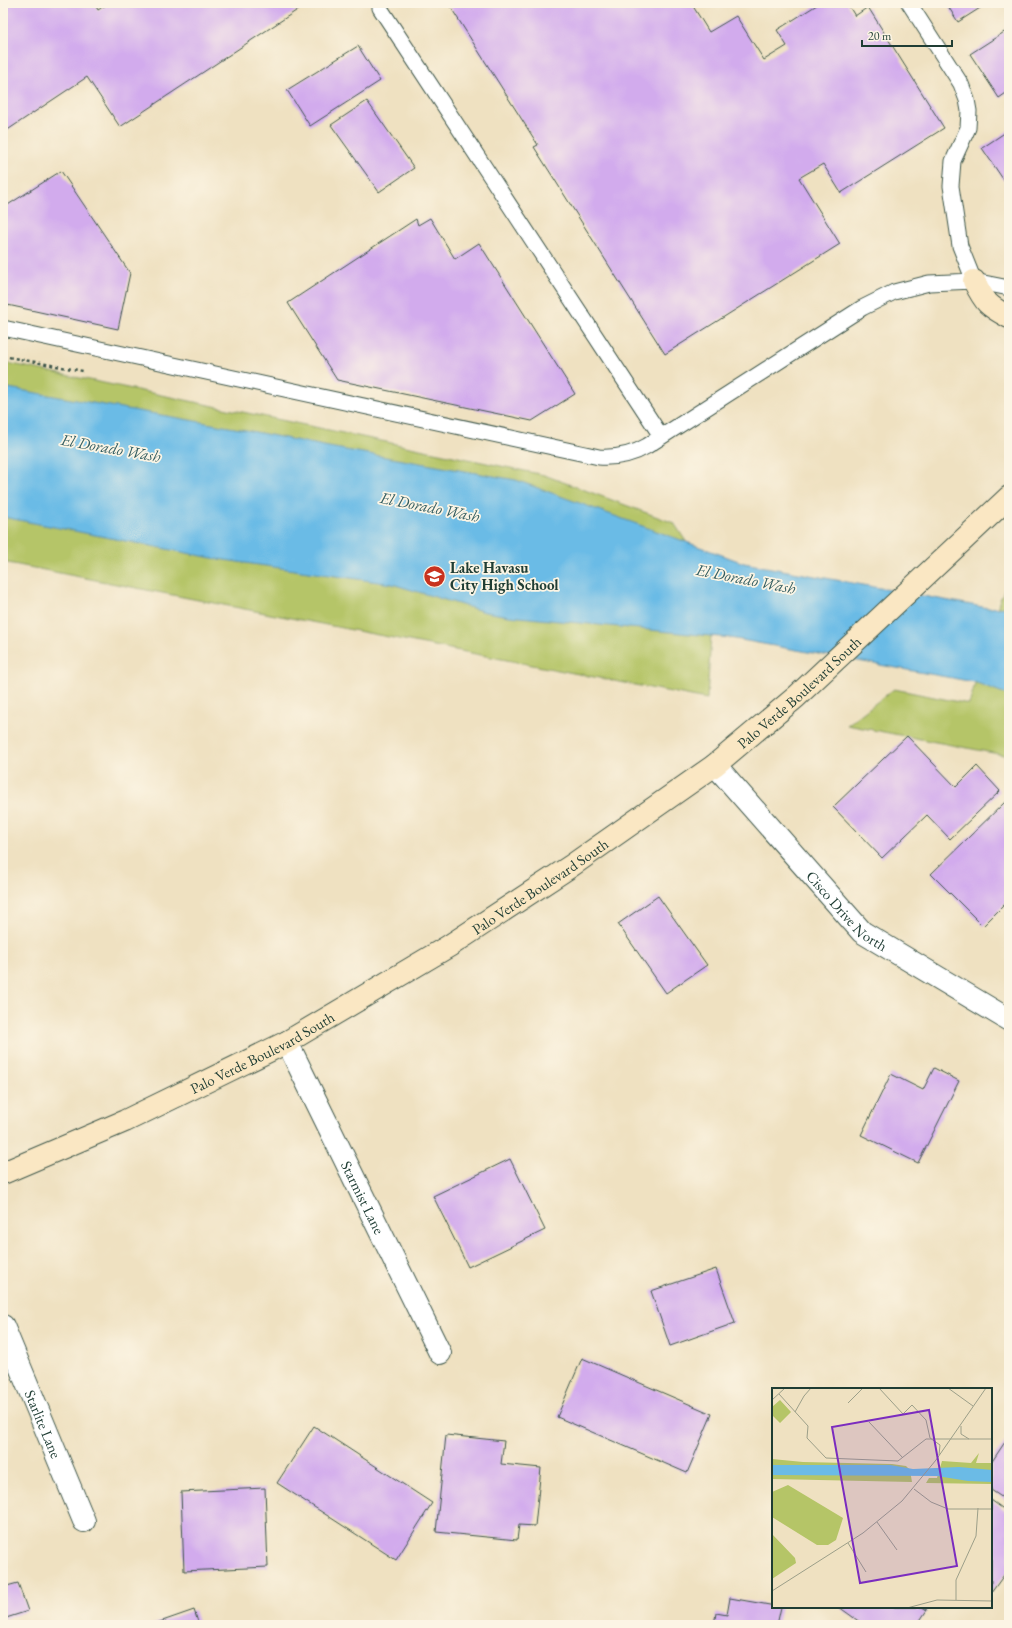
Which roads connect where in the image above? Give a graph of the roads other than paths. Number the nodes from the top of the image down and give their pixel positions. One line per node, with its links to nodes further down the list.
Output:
1 (909, 3): 3 (lane)
2 (380, 8): 7 (lane)
3 (974, 281): 4 (lane); 5 (main road); 7 (lane)
4 (1009, 288)
5 (1009, 317)
6 (3, 328): 7 (lane)
7 (662, 436)
8 (1009, 497): 9 (main road, Palo Verde Boulevard South)
9 (715, 765): 10 (street, Cisco Drive North); 11 (main road, Palo Verde Boulevard South)
10 (1009, 1020)
11 (287, 1042): 12 (main road, Palo Verde Boulevard South); 14 (street, Starmist Lane)
12 (3, 1173)
13 (3, 1326): 15 (street, Starlite Lane)
14 (440, 1353)
15 (84, 1521)

